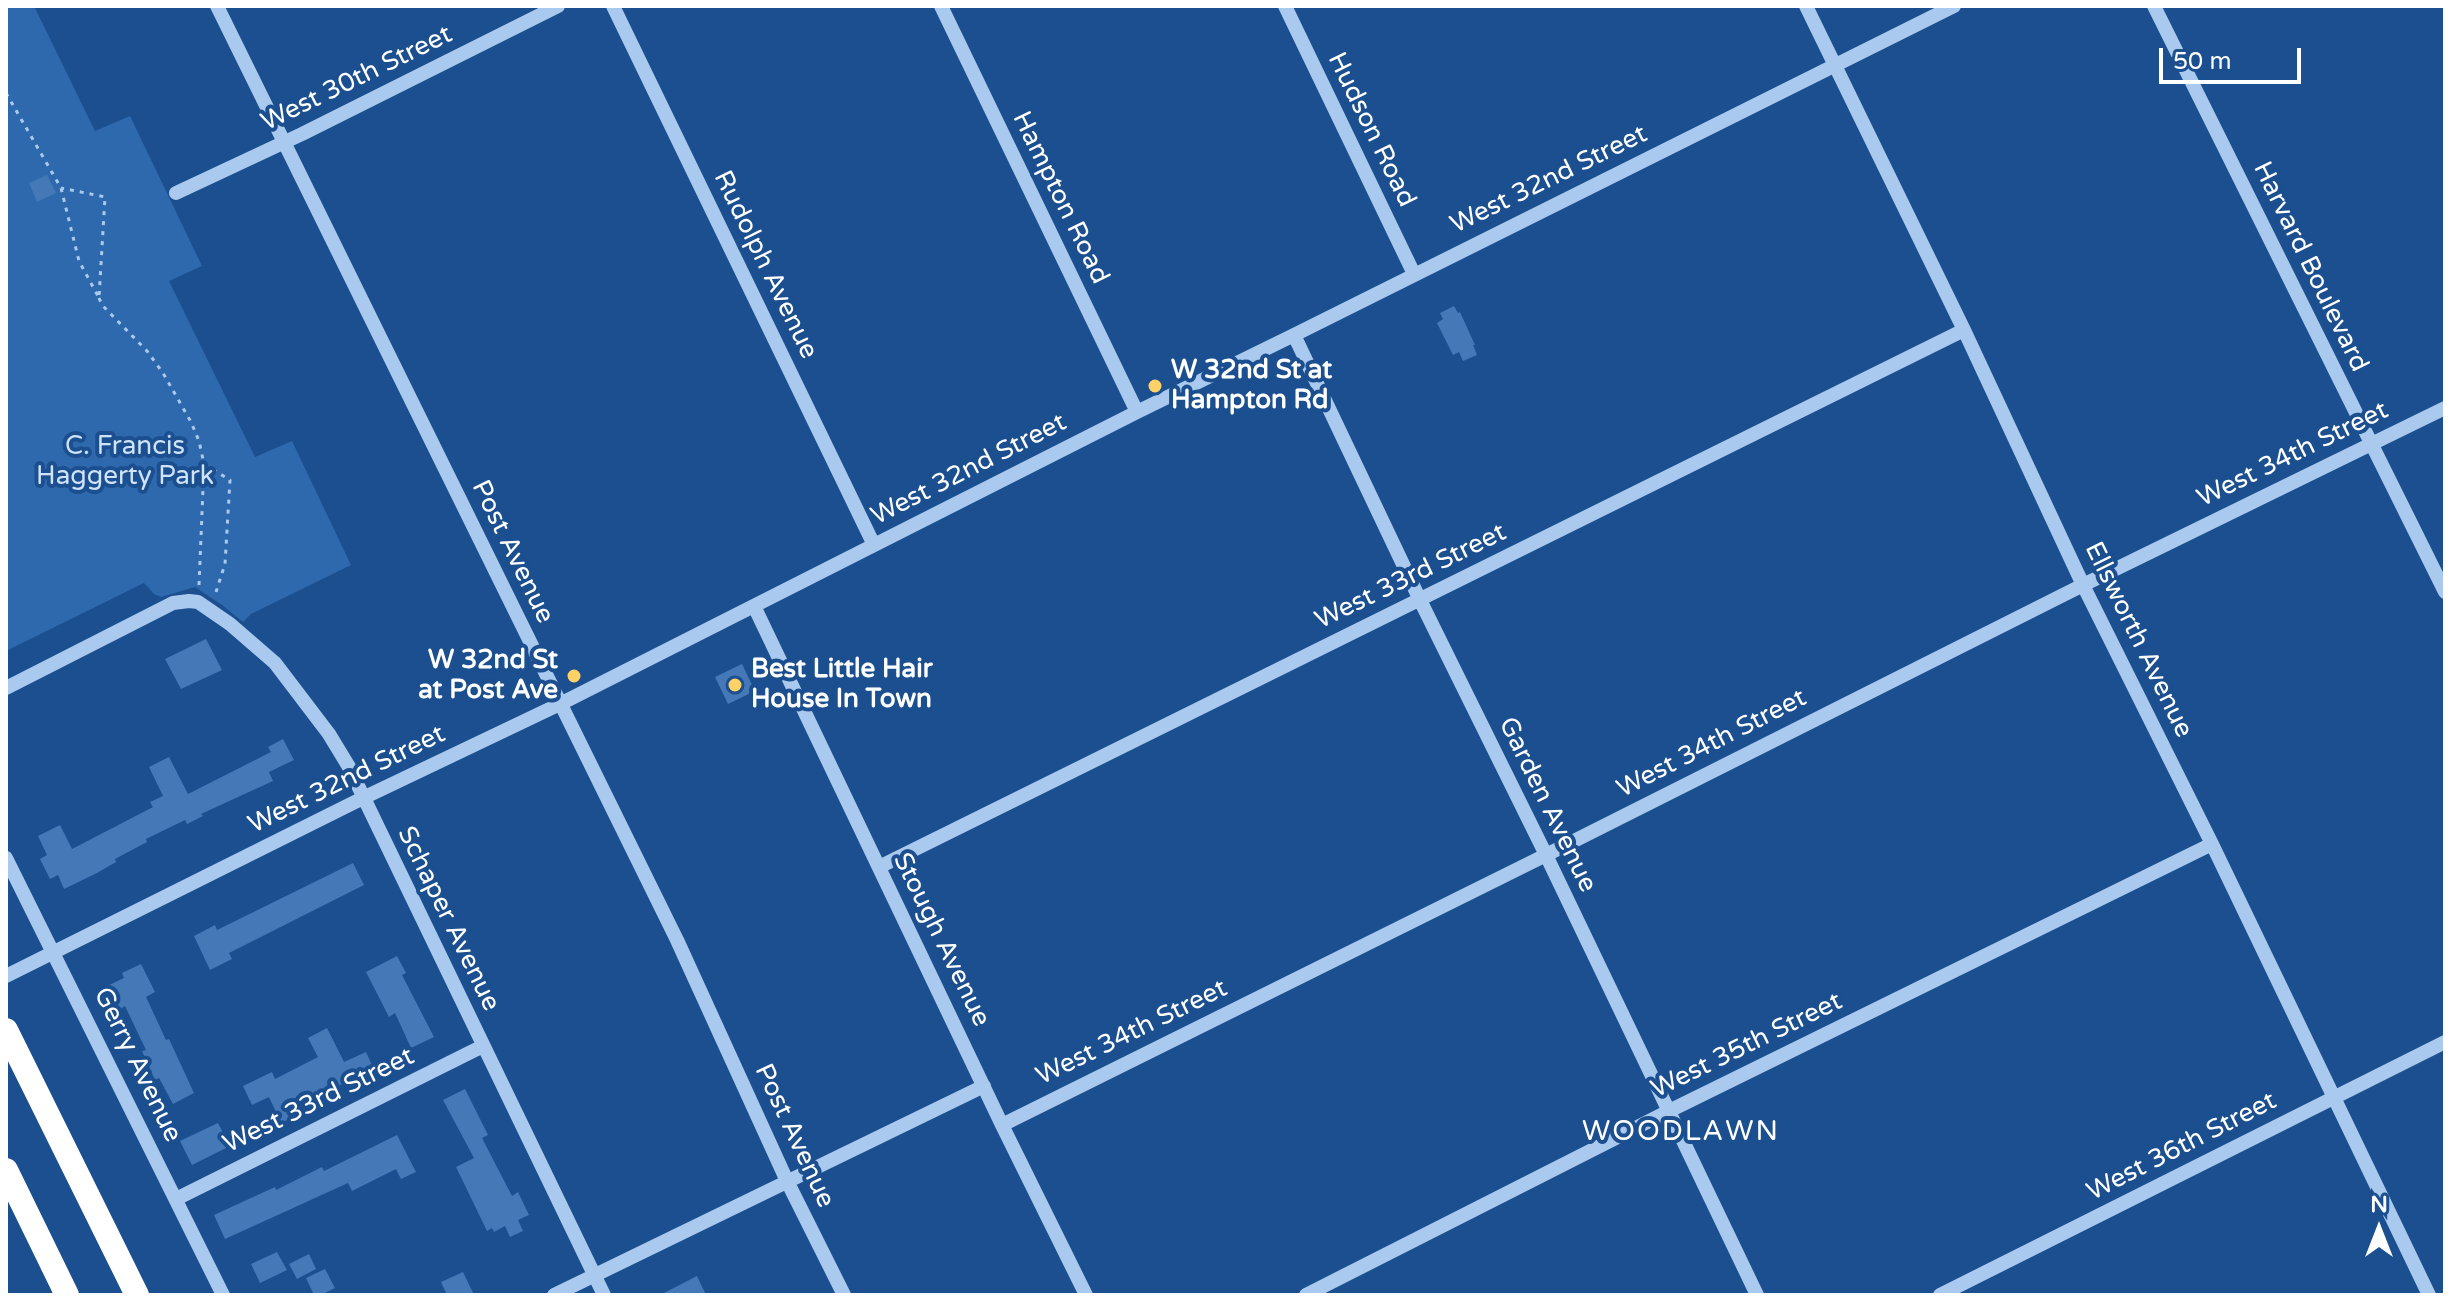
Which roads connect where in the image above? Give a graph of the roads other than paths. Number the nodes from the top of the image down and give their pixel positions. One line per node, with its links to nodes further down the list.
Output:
1 (217, 6): 10 (street, Post Avenue)
2 (558, 6): 10 (street, West 30th Street)
3 (613, 6): 18 (street, Rudolph Avenue)
4 (941, 6): 16 (street, Hampton Road)
5 (1285, 6): 12 (street, Hudson Road)
6 (1806, 6): 9 (street, Ellsworth Avenue)
7 (1954, 6): 9 (street, West 32nd Street)
8 (2154, 6): 17 (street, Harvard Boulevard)
9 (1835, 65): 12 (street, West 32nd Street); 13 (street, Ellsworth Avenue)
10 (284, 143): 11 (street, West 30th Street); 24 (street, Post Avenue)
11 (176, 193)
12 (1414, 274): 14 (street, West 32nd Street)
13 (1964, 330): 19 (street, Ellsworth Avenue); 21 (street, West 33rd Street)
14 (1294, 335): 16 (street, West 32nd Street); 21 (street, Garden Avenue)
15 (2445, 408): 17 (street, West 34th Street)
16 (1137, 412): 18 (street, West 32nd Street)
17 (2371, 443): 19 (street, West 34th Street); 20 (street, Harvard Boulevard)
18 (874, 545): 22 (street, West 32nd Street)
19 (2083, 585): 26 (street, Ellsworth Avenue); 27 (street, West 34th Street)
20 (2445, 592)
21 (1420, 600): 27 (street, Garden Avenue); 29 (street, West 33rd Street)
22 (754, 606): 24 (street, West 32nd Street); 29 (street, Stough Avenue)
23 (6, 688): 25 (street, Schaper Avenue)
24 (560, 704): 25 (street, West 32nd Street); 40 (street, Post Avenue)
25 (363, 798): 30 (street, West 32nd Street); 34 (street, Schaper Avenue)
26 (2212, 844): 36 (street, Ellsworth Avenue); 37 (street, West 35th Street)
27 (1546, 855): 37 (street, Garden Avenue); 38 (street, West 34th Street)
28 (6, 858): 30 (street, Gerry Avenue)
29 (879, 867): 35 (street, Stough Avenue)
30 (53, 953): 31 (street, West 32nd Street); 41 (street, Gerry Avenue)
31 (6, 976)
32 (7, 1032): 44 (highway)
33 (2445, 1042): 36 (street, West 36th Street)
34 (483, 1046): 41 (street, West 33rd Street); 42 (street, Schaper Avenue)
35 (984, 1086): 38 (street, Stough Avenue); 40 (street)
36 (2334, 1098): 52 (street, West 36th Street); 53 (street, Ellsworth Avenue)
37 (1669, 1111): 50 (street, West 35th Street); 51 (street, Garden Avenue)
38 (1002, 1125): 49 (street, Stough Avenue)
39 (6, 1170): 43 (highway)
40 (787, 1181): 42 (street); 48 (street, Post Avenue)
41 (176, 1199): 45 (street, Gerry Avenue)
42 (594, 1275): 46 (street); 47 (street, Schaper Avenue)
43 (67, 1295)
44 (137, 1295)
45 (223, 1295)
46 (554, 1295)
47 (604, 1295)
48 (844, 1295)
49 (1086, 1295)
50 (1306, 1295)
51 (1757, 1295)
52 (1940, 1295)
53 (2429, 1295)

